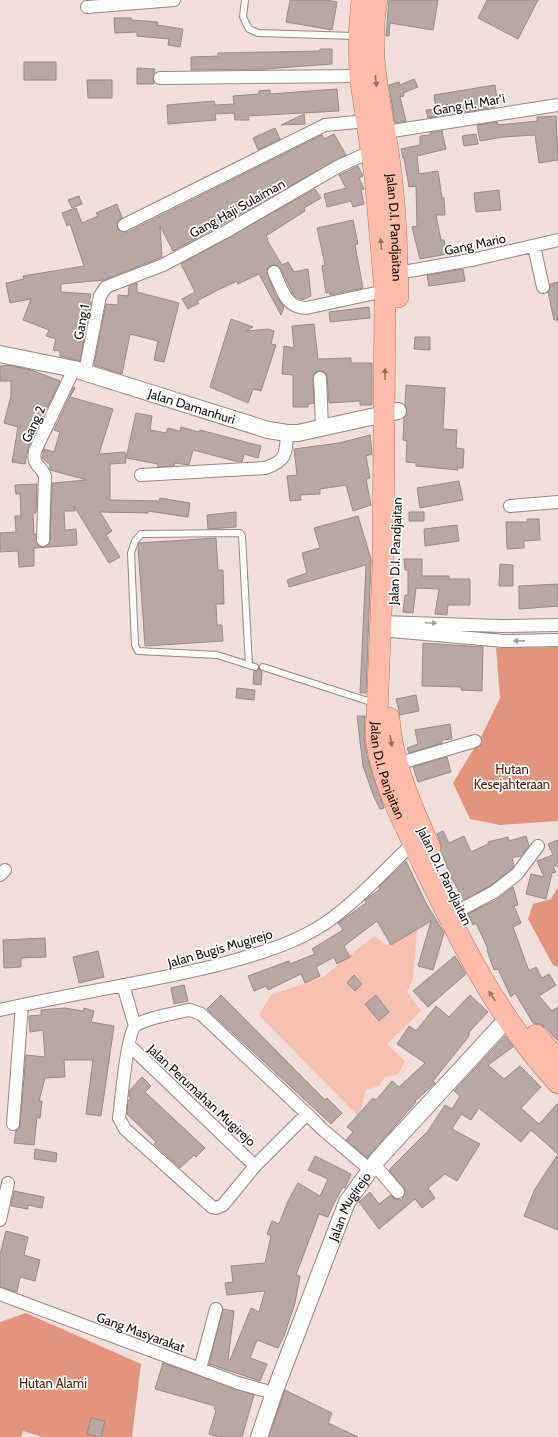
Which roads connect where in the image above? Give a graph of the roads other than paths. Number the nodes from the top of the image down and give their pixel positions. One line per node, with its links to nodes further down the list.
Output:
1 (174, 0): 5 (street)
2 (245, 0): 6 (lane)
3 (362, 0): 6 (highway, Jalan D.I. Pandjaitan)
4 (377, 0): 6 (highway, Jalan D.I. Pandjaitan)
5 (87, 7)
6 (364, 31): 7 (highway, Jalan D.I. Pandjaitan); 11 (highway, Jalan D.I. Pandjaitan, one-way to 11)
7 (360, 76): 8 (street); 10 (highway, Jalan D.I. Pandjaitan)
8 (160, 78)
9 (558, 105): 11 (street, Gang H. Mar'i)
10 (367, 120): 12 (highway, Jalan D.I. Pandjaitan); 13 (street)
11 (386, 132): 17 (highway, Jalan D.I. Pandjaitan)
12 (372, 151): 18 (street, Gang Haji Sulaiman); 20 (highway, Jalan D.I. Pandjaitan, one-way to 12)
13 (124, 225)
14 (558, 240): 15 (street, Gang Mario)
15 (534, 246): 17 (street, Gang Mario); 19 (street)
16 (274, 272): 20 (street)
17 (398, 273): 24 (highway, Jalan D.I. Pandjaitan)
18 (112, 284): 22 (street, Gang 1)
19 (543, 287)
20 (385, 291): 24 (highway, Jalan D.I. Pandjaitan, one-way to 20)
21 (0, 354): 22 (street, Jalan Damanhuri)
22 (80, 370): 26 (street, Jalan Damanhuri); 30 (street, Gang 2)
23 (320, 378): 25 (street)
24 (391, 412): 25 (street, Jalan Damanhuri); 32 (highway, Jalan D.I. Pandjaitan)
25 (322, 428): 26 (street, Jalan Damanhuri)
26 (287, 433): 27 (street)
27 (141, 475)
28 (558, 502): 29 (street)
29 (510, 506)
30 (43, 540)
31 (558, 625): 32 (street, one-way to 31)
32 (386, 626): 33 (street, one-way to 32); 36 (highway, Jalan D.I. Panjaitan); 38 (highway, Jalan D.I. Pandjaitan, one-way to 38)
33 (558, 640)
34 (252, 666): 34 (lane)
35 (263, 667): 36 (lane)
36 (378, 704): 39 (highway, Jalan D.I. Panjaitan)
37 (475, 741): 38 (street)
38 (396, 764): 41 (highway, Jalan D.I. Pandjaitan)
39 (414, 843): 42 (street, Jalan Bugis Mugirejo); 45 (highway, Jalan D.I. Panjaitan, one-way to 39)
40 (538, 846): 41 (street)
41 (460, 910): 45 (highway, Jalan D.I. Pandjaitan)
42 (123, 985): 43 (street, Jalan Bugis Mugirejo); 46 (street)
43 (22, 1005): 44 (street, Jalan Bugis Mugirejo); 51 (street)
44 (0, 1010)
45 (512, 1013): 48 (highway, Jalan D.I. Pandjaitan); 49 (highway, Jalan D.I. Panjaitan); 53 (street, Jalan Mugirejo)
46 (135, 1026): 47 (street, Jalan Perumahan Mugirejo); 50 (street)
47 (129, 1045): 52 (street, Jalan Perumahan Mugirejo); 52 (street, Jalan Perumahan Mugirejo)
48 (558, 1061)
49 (558, 1083)
50 (307, 1114): 52 (street, Jalan Perumahan Mugirejo); 53 (street)
51 (13, 1124)
52 (255, 1166)
53 (371, 1167): 55 (street); 60 (street, Jalan Mugirejo)
54 (8, 1183): 56 (street)
55 (398, 1192)
56 (0, 1220)
57 (0, 1294): 59 (street, Gang Masyarakat)
58 (216, 1309): 59 (street)
59 (200, 1369): 60 (street, Gang Masyarakat)
60 (274, 1392): 61 (street, Jalan Mugirejo)
61 (259, 1437)

